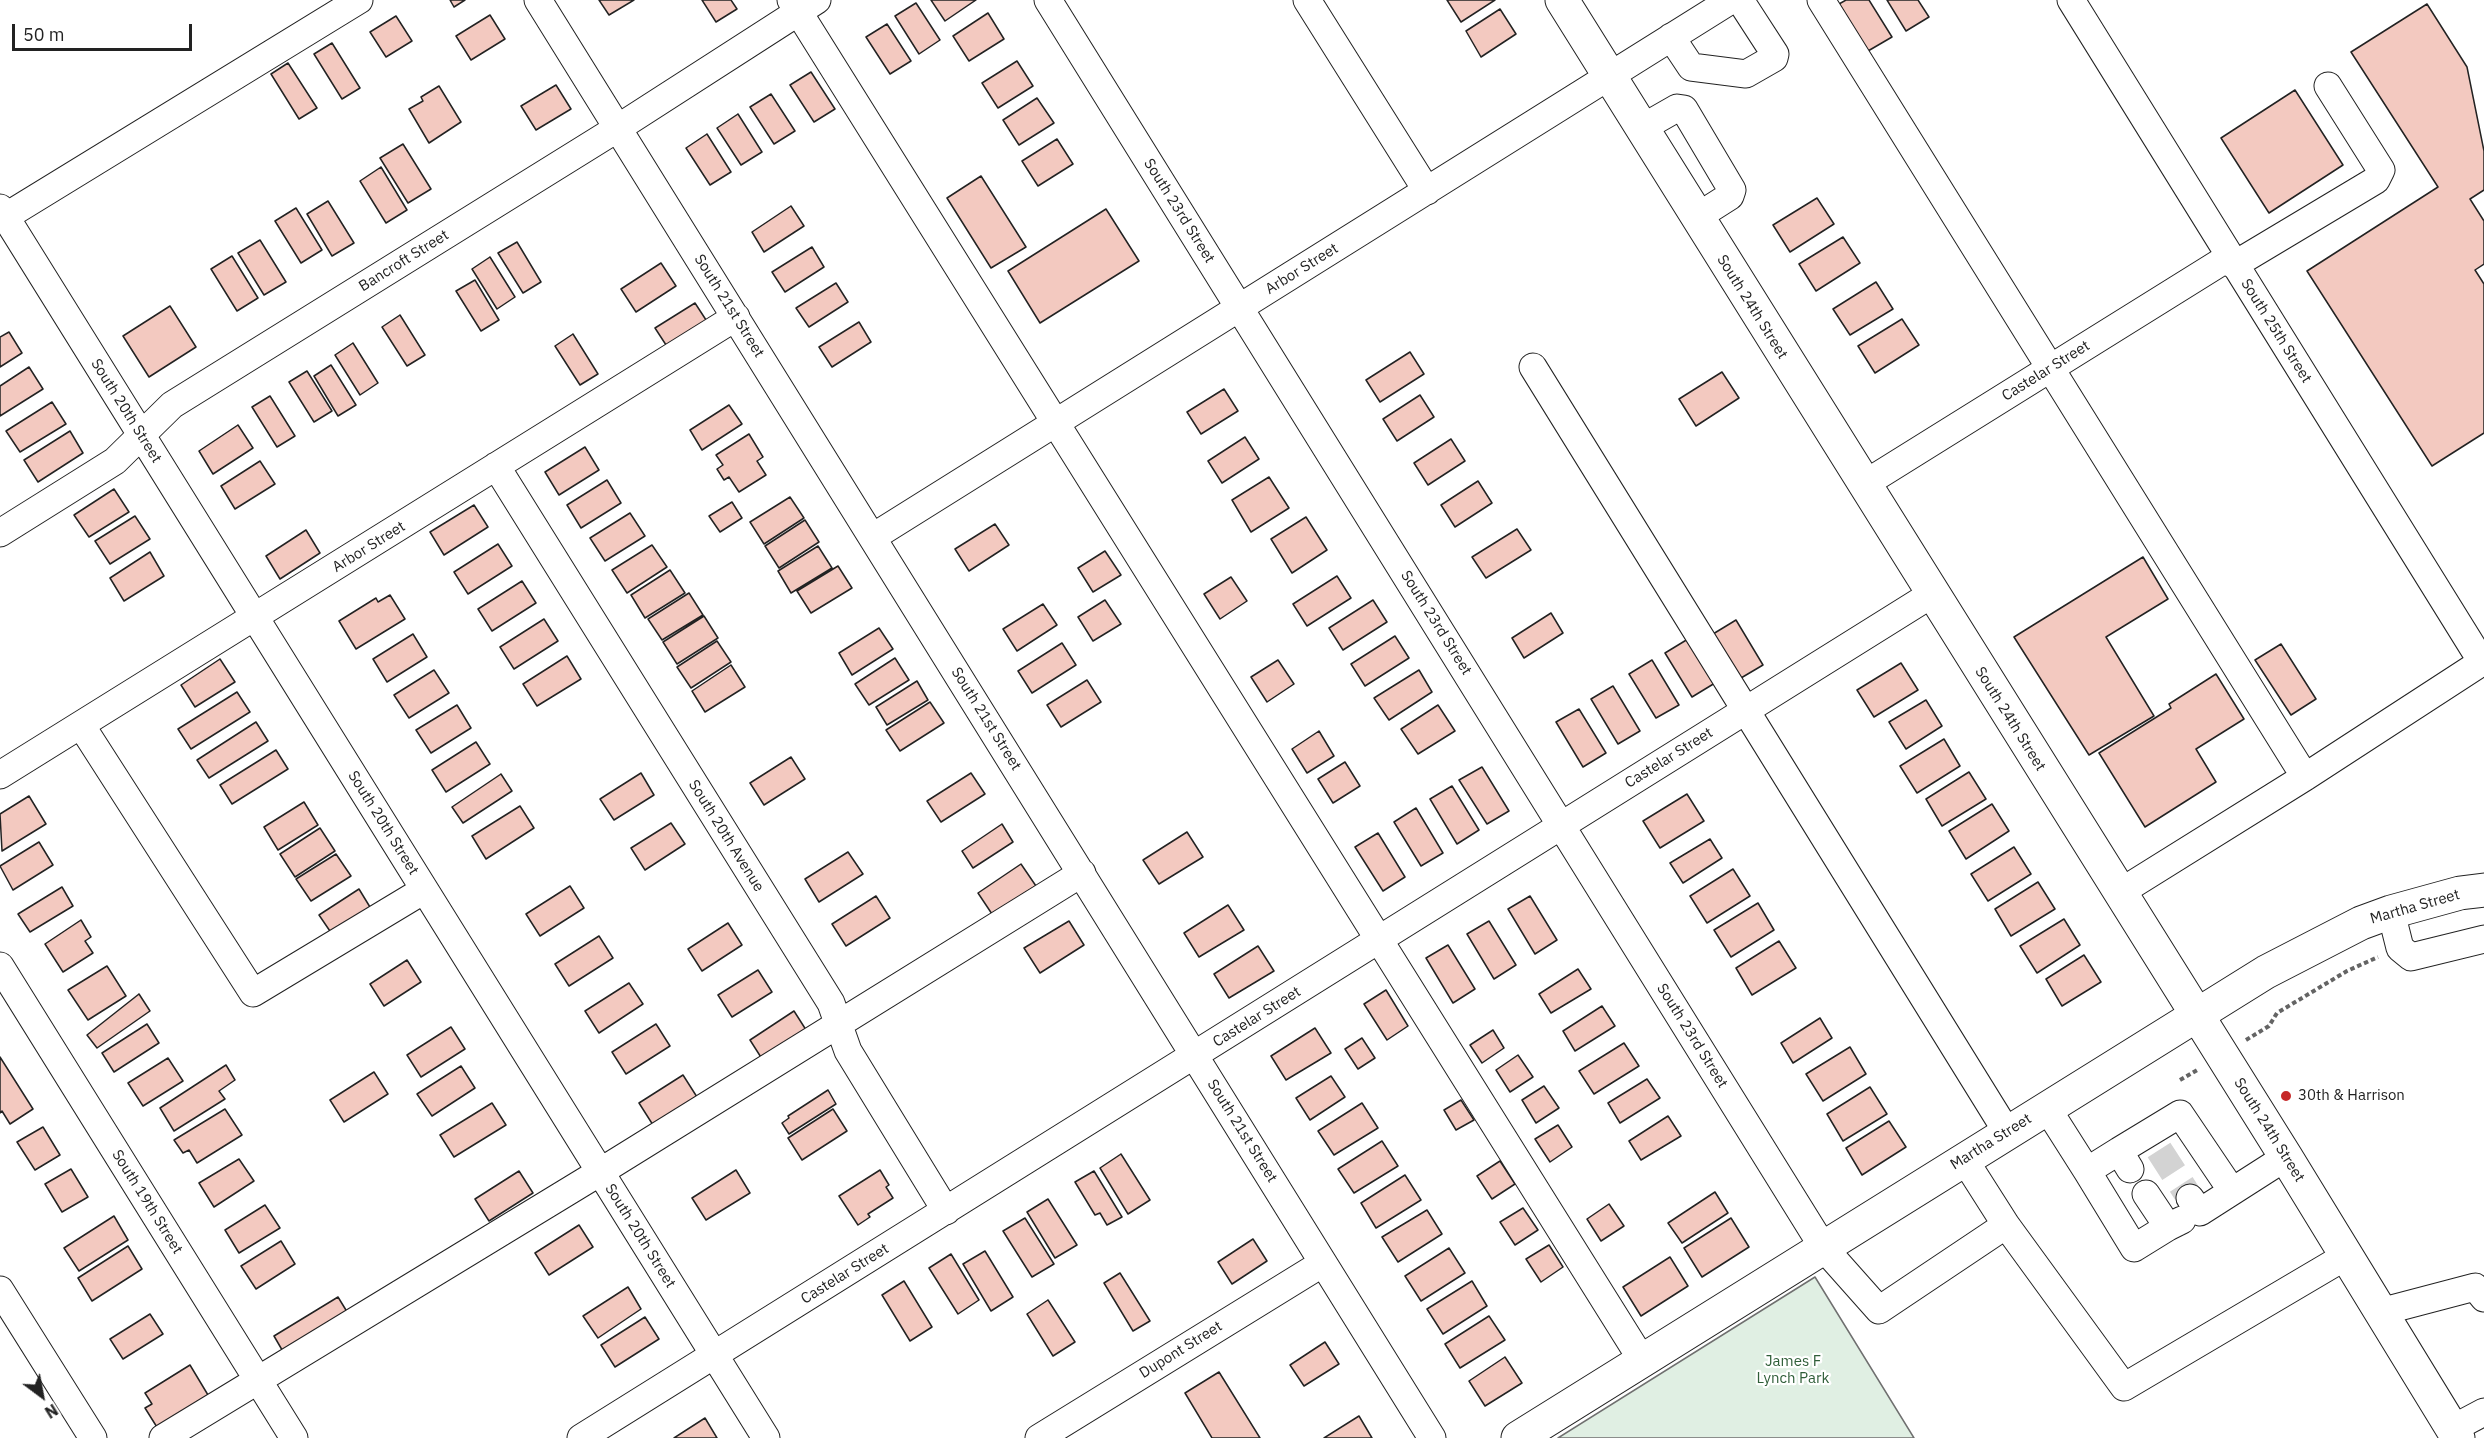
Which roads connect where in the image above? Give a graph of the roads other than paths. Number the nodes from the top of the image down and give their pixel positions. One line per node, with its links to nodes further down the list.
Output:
1 (359, 0): 17 (street)
2 (538, 0): 14 (street, South 21st Street)
3 (1307, 0): 16 (street)
4 (1562, 0): 12 (main road, South 24th Street)
5 (1731, 0): 11 (street, Arbor Street)
6 (1740, 0): 11 (street)
7 (1821, 0): 23 (street)
8 (2071, 0): 19 (street, South 25th Street)
9 (802, 4): 14 (street, Bancroft Street); 24 (street)
10 (1060, 4): 20 (street, South 23rd Street)
11 (1671, 37): 12 (street, Arbor Street)
12 (1610, 76): 15 (main road, South 24th Street); 16 (street, Arbor Street)
13 (2328, 86): 19 (street, Castelar Street)
14 (618, 128): 21 (street, South 21st Street); 25 (street, Bancroft Street)
15 (1642, 128): 18 (main road, South 24th Street); 18 (street)
16 (1427, 191): 20 (street, Arbor Street)
17 (3, 213): 25 (street, South 20th Street)
18 (1697, 217): 27 (main road, South 24th Street)
19 (2232, 261): 23 (street, Castelar Street); 35 (street, South 25th Street)
20 (1239, 308): 24 (street, Arbor Street); 36 (street, South 23rd Street)
21 (736, 317): 26 (street, Arbor Street); 29 (street, South 21st Street)
22 (1533, 366): 32 (street)
23 (2050, 369): 27 (street, Castelar Street); 35 (street)
24 (1055, 423): 29 (street, Arbor Street); 42 (street)
25 (141, 435): 28 (street, Bancroft Street); 31 (street, South 20th Street)
26 (496, 466): 31 (street, Arbor Street); 46 (street, South 20th Avenue)
27 (1863, 485): 30 (main road, South 24th Street)
28 (0, 533)
29 (873, 537): 37 (street, South 21st Street)
30 (1932, 594): 32 (street, Castelar Street); 40 (main road, South 24th Street)
31 (255, 617): 33 (street, Arbor Street); 38 (street, South 20th Street)
32 (1746, 710): 36 (street, Castelar Street); 49 (street)
33 (81, 725): 34 (street, Arbor Street); 38 (street)
34 (0, 775)
35 (2305, 777): 40 (street)
36 (1562, 825): 42 (street, Castelar Street); 59 (street, South 23rd Street)
37 (1082, 873): 46 (street); 47 (street, South 21st Street)
38 (424, 890): 53 (street, South 20th Street)
39 (2484, 890): 41 (main road, Martha Street)
40 (2119, 893): 45 (main road, South 24th Street)
41 (2391, 912): 43 (street); 45 (main road, Martha Street)
42 (1379, 939): 47 (street, Castelar Street); 66 (street)
43 (2484, 939)
44 (0, 966): 67 (street, South 19th Street)
45 (2196, 1013): 48 (main road, Martha Street); 50 (main road, South 24th Street)
46 (838, 1023): 53 (street); 56 (street, South 20th Avenue)
47 (1195, 1056): 56 (street, Castelar Street); 61 (street, South 21st Street)
48 (2047, 1108): 49 (main road, Martha Street); 52 (street)
49 (2007, 1131): 51 (main road, Martha Street)
50 (2286, 1157): 54 (street); 60 (main road, South 24th Street)
51 (1964, 1159): 57 (street); 59 (main road, Martha Street)
52 (2087, 1171): 54 (street); 58 (street)
53 (600, 1172): 65 (street, South 20th Street); 67 (street)
54 (2232, 1191): 58 (street)
55 (2146, 1194): 58 (street)
56 (946, 1211): 65 (street, Castelar Street)
57 (2006, 1225): 59 (street, South 23rd Street); 60 (street)
58 (2168, 1227)
59 (1823, 1247): 66 (main road, Martha Street)
60 (2346, 1256): 64 (main road, South 24th Street)
61 (1323, 1263): 75 (street, Dupont Street); 76 (street, South 21st Street)
62 (0, 1290): 70 (street)
63 (2484, 1298): 64 (street)
64 (2380, 1312): 69 (main road, South 24th Street)
65 (714, 1356): 73 (street, Castelar Street); 74 (street, South 20th Street)
66 (1642, 1360): 77 (main road, Martha Street)
67 (258, 1380): 71 (street); 72 (street, South 19th Street)
68 (2484, 1412): 69 (street)
69 (2455, 1433)
70 (93, 1438)
71 (163, 1438)
72 (294, 1438)
73 (581, 1438)
74 (766, 1438)
75 (1040, 1438)
76 (1432, 1438)
77 (1518, 1438)

